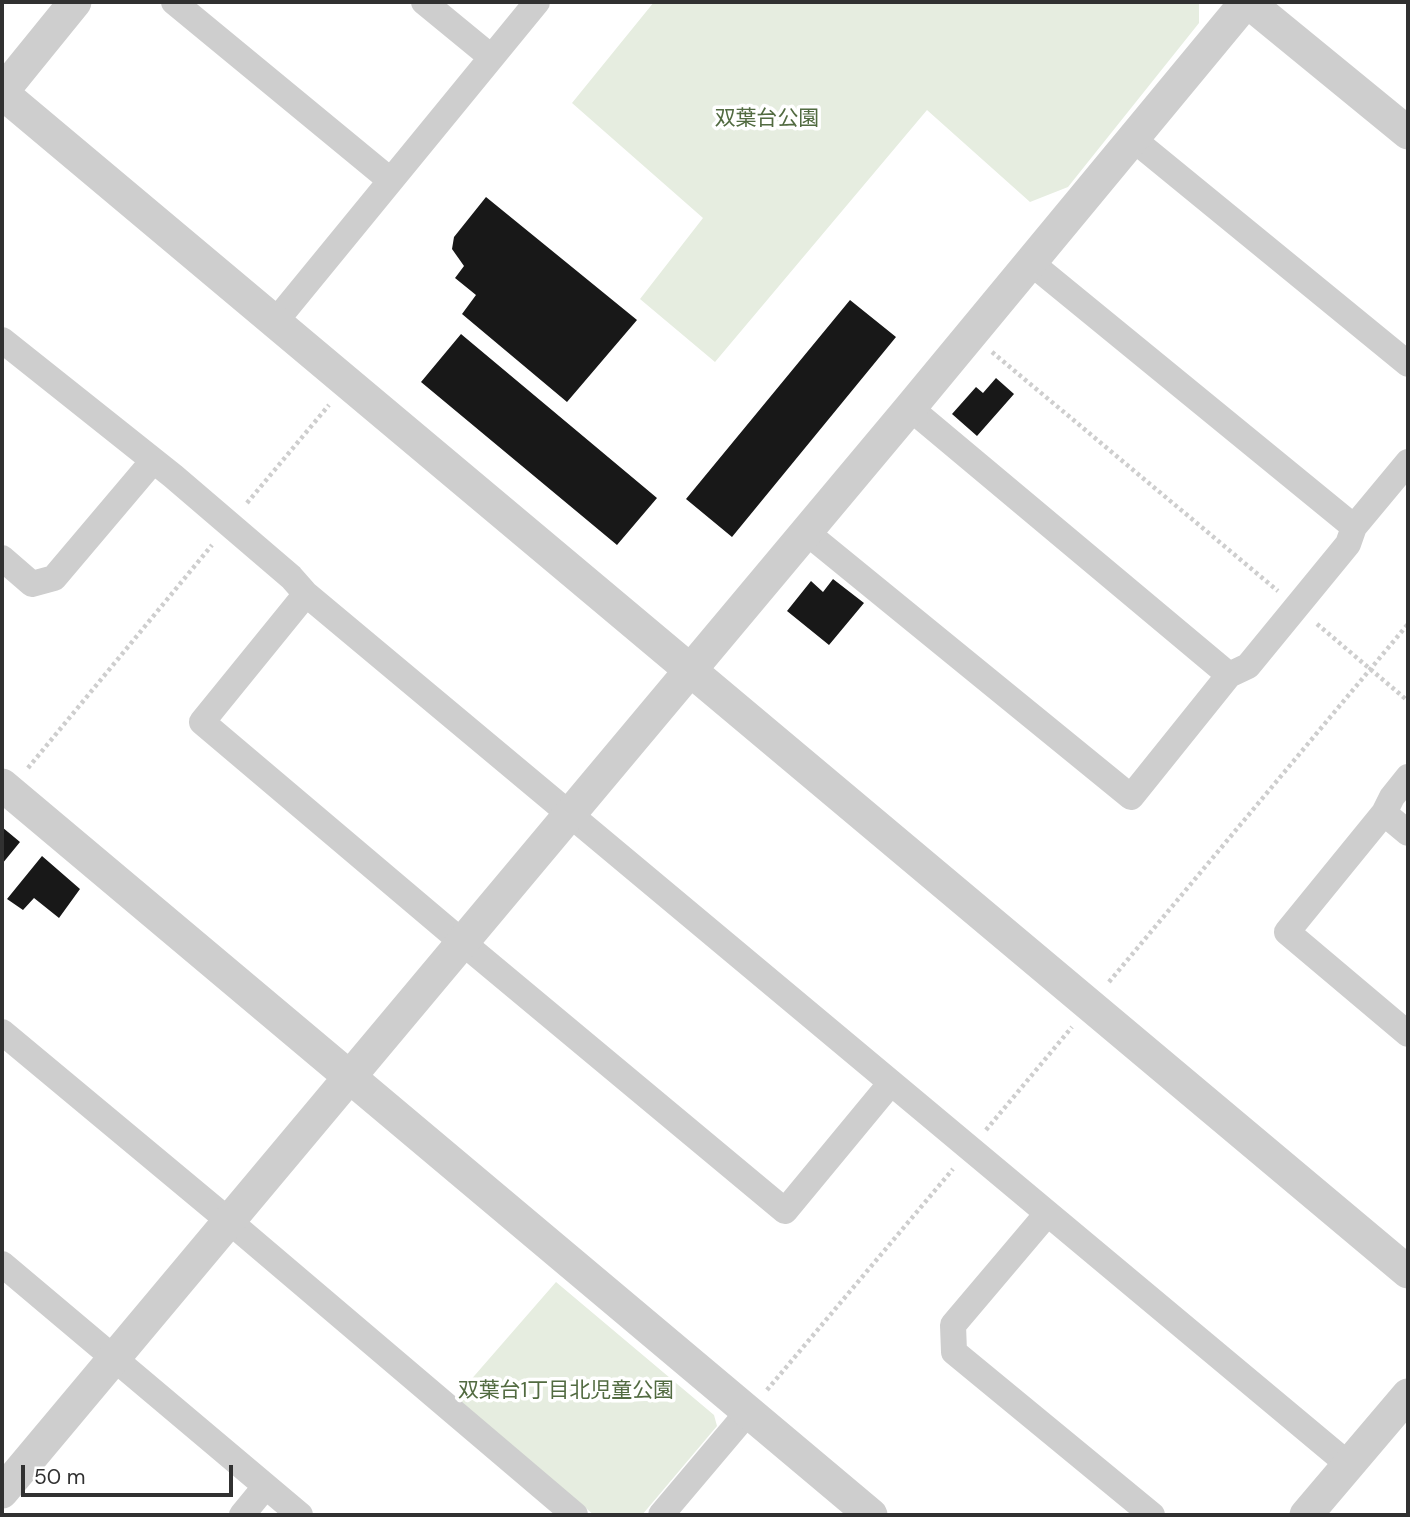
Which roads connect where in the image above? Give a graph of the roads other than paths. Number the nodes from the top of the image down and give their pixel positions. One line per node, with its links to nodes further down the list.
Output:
1 (75, 2): 7 (street)
2 (174, 2): 10 (street)
3 (424, 2): 6 (street)
4 (537, 2): 6 (street)
5 (1247, 2): 8 (street); 9 (street)
6 (491, 57): 10 (street)
7 (2, 92): 12 (street)
8 (1408, 134)
9 (1133, 139): 11 (street); 14 (street)
10 (390, 180): 12 (street)
11 (1030, 262): 15 (street); 18 (street)
12 (275, 322): 22 (street)
13 (2, 340): 16 (street)
14 (1408, 364)
15 (909, 408): 19 (street); 23 (street)
16 (153, 461): 20 (street); 21 (street)
17 (1408, 462): 18 (street)
18 (1354, 527): 23 (street)
19 (806, 531): 22 (street); 23 (street)
20 (2, 558)
21 (306, 594): 26 (street); 29 (street)
22 (688, 670): 26 (street); 37 (street)
23 (1229, 674)
24 (1408, 777): 27 (street)
25 (13, 779): 32 (street)
26 (569, 813): 29 (street); 33 (street)
27 (1384, 813): 28 (street); 31 (street)
28 (1408, 833)
29 (462, 942): 32 (street); 33 (street)
30 (2, 1032): 35 (street)
31 (1408, 1034)
32 (350, 1078): 35 (street); 40 (street)
33 (890, 1084): 34 (street)
34 (1047, 1214): 41 (street); 49 (street)
35 (229, 1221): 38 (street); 46 (street)
36 (2, 1264): 38 (street)
37 (1408, 1272)
38 (113, 1359): 42 (street); 43 (street)
39 (1408, 1395): 41 (street)
40 (757, 1401): 47 (street); 48 (street)
41 (1349, 1465): 50 (street)
42 (265, 1487): 44 (street); 45 (street)
43 (2, 1492)
44 (242, 1515)
45 (300, 1515)
46 (575, 1515)
47 (661, 1515)
48 (871, 1515)
49 (1152, 1515)
50 (1306, 1515)

